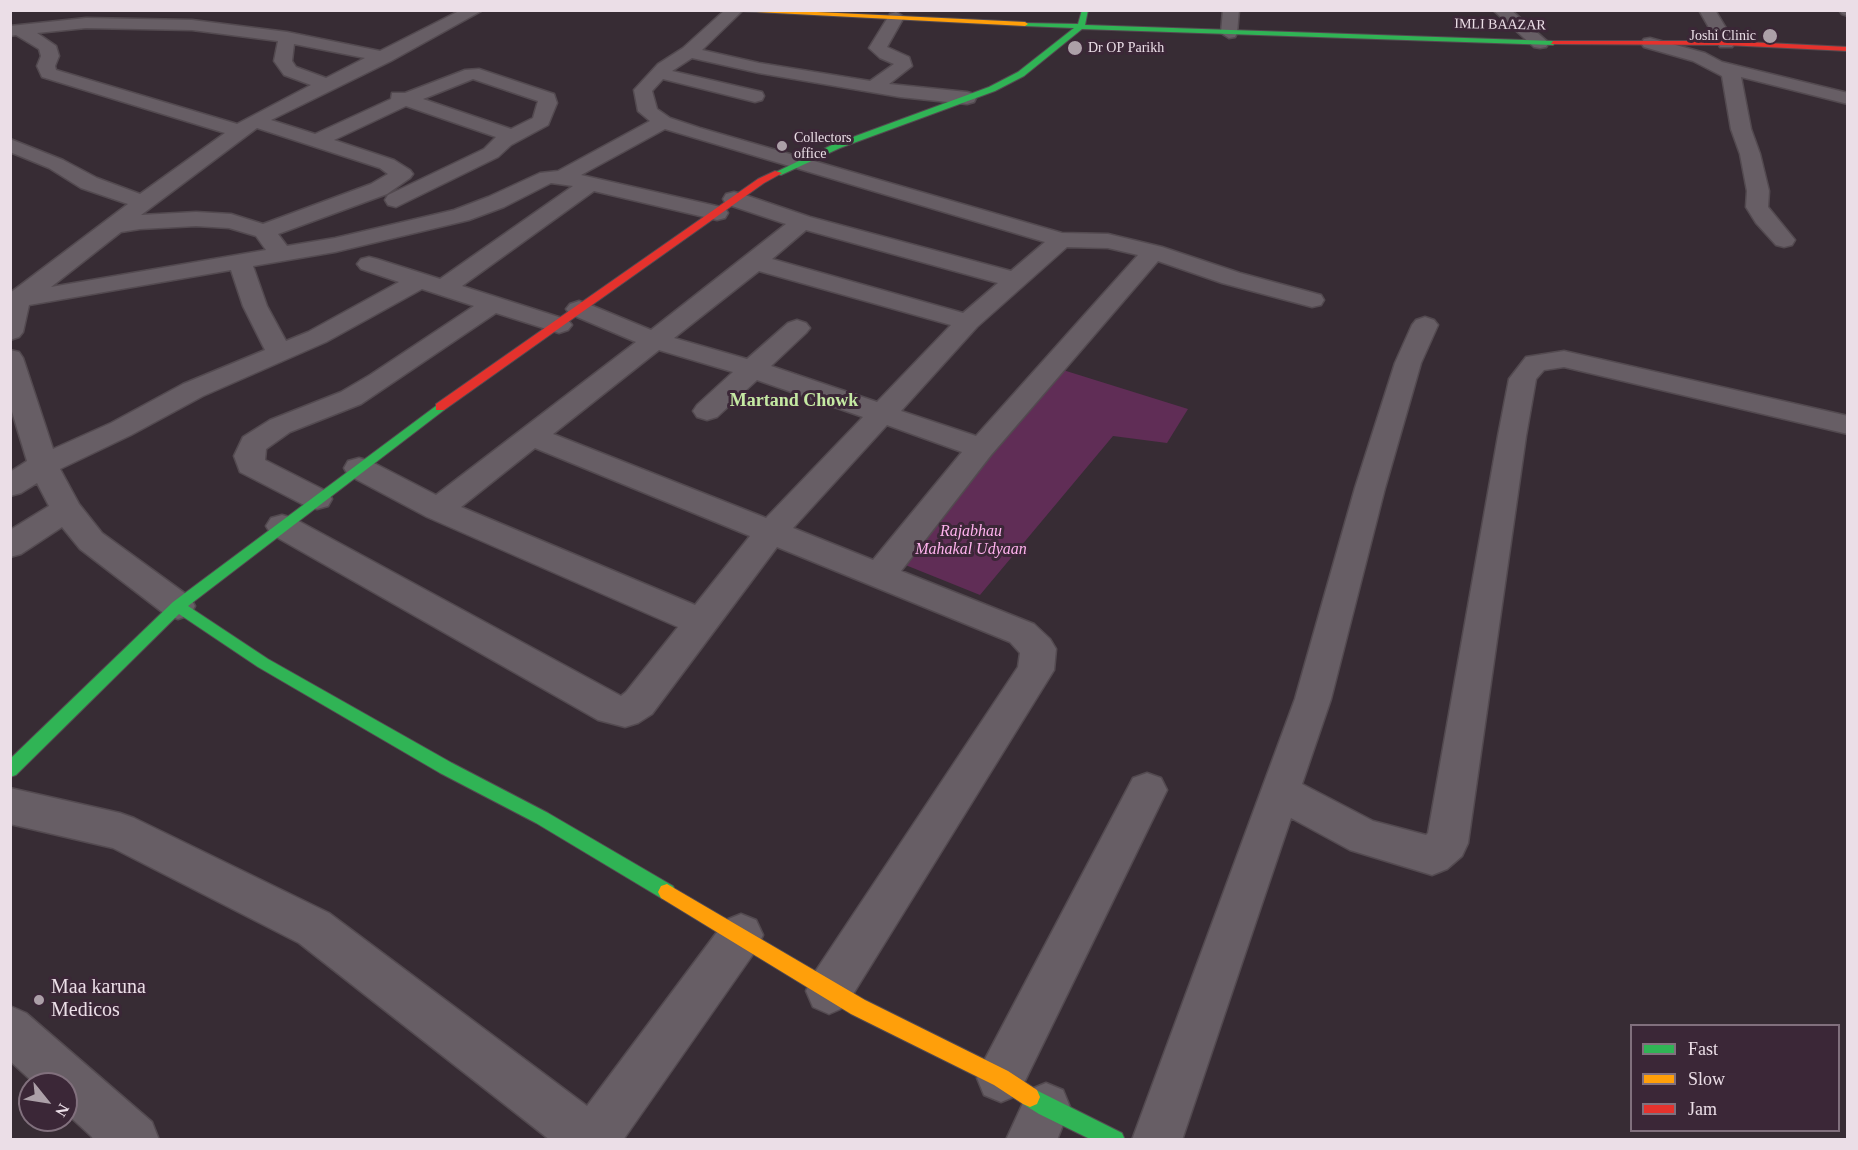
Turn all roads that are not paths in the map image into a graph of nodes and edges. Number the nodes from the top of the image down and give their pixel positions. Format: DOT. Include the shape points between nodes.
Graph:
graph roads {
  1 [pos="109,10"];
  2 [pos="475,10"];
  3 [pos="1085,10"];
  4 [pos="1231,10"];
  5 [pos="1501,10"];
  6 [pos="1707,10"];
  7 [pos="730,11"];
  8 [pos="896,17"];
  9 [pos="86,23"];
  10 [pos="1081,26"];
  11 [pos="15,31"];
  12 [pos="1229,33"];
  13 [pos="287,37"];
  14 [pos="1540,43"];
  15 [pos="1650,43"];
  16 [pos="1726,43"];
  17 [pos="1848,50"];
  18 [pos="689,51"];
  19 [pos="385,57"];
  20 [pos="1723,67"];
  21 [pos="660,73"];
  22 [pos="334,82"];
  23 [pos="362,86"];
  24 [pos="874,86"];
  25 [pos="384,93"];
  26 [pos="755,96"];
  27 [pos="967,98"];
  28 [pos="405,99"];
  29 [pos="1848,99"];
  30 [pos="663,122"];
  31 [pos="247,126"];
  32 [pos="513,136"];
  33 [pos="316,141"];
  34 [pos="10,145"];
  35 [pos="491,153"];
  36 [pos="799,162"];
  37 [pos="554,177"];
  38 [pos="443,178"];
  39 [pos="590,184"];
  40 [pos="387,195"];
  41 [pos="143,202"];
  42 [pos="496,202"];
  43 [pos="725,206"];
  44 [pos="802,222"];
  45 [pos="426,223"];
  46 [pos="114,227"];
  47 [pos="264,231"];
  48 [pos="1061,240"];
  49 [pos="1784,240"];
  50 [pos="1154,252"];
  51 [pos="282,254"];
  52 [pos="755,262"];
  53 [pos="240,263"];
  54 [pos="369,264"];
  55 [pos="1016,280"];
  56 [pos="432,284"];
  57 [pos="1312,300"];
  58 [pos="14,301"];
  59 [pos="493,304"];
  60 [pos="569,317"];
  61 [pos="968,322"];
  62 [pos="1425,325"];
  63 [pos="797,328"];
  64 [pos="10,332"];
  65 [pos="653,340"];
  66 [pos="279,352"];
  67 [pos="752,369"];
  68 [pos="13,374"];
  69 [pos="707,411"];
  70 [pos="883,413"];
  71 [pos="1848,425"];
  72 [pos="531,436"];
  73 [pos="981,447"];
  74 [pos="43,465"];
  75 [pos="359,468"];
  76 [pos="10,486"];
  77 [pos="317,499"];
  78 [pos="438,509"];
  79 [pos="66,510"];
  80 [pos="282,526"];
  81 [pos="770,533"];
  82 [pos="10,546"];
  83 [pos="879,576"];
  84 [pos="178,606"];
  85 [pos="701,622"];
  86 [pos="10,770"];
  87 [pos="1147,790"];
  88 [pos="1280,792"];
  89 [pos="10,806"];
  90 [pos="741,935"];
  91 [pos="829,991"];
  92 [pos="10,1029"];
  93 [pos="1001,1078"];
  94 [pos="1039,1123"];
  95 [pos="134,1140"];
  96 [pos="592,1140"];
  97 [pos="1115,1140"];
  98 [pos="1157,1140"];
  1 -- 9 [label="street"];
  2 -- 19 [label="street"];
  3 -- 10 [label="main road"];
  4 -- 12 [label="street"];
  5 -- 14 [label="street"];
  6 -- 16 [label="street"];
  7 -- 8 [label="main road, IMLI BAAZAR"];
  7 -- 18 [label="street"];
  8 -- 10 [label="main road, IMLI BAAZAR"];
  8 -- 24 [label="street" via="878,48 903,61 903,66"];
  9 -- 11 [label="street"];
  9 -- 13 [label="street" via="192,25"];
  10 -- 12 [label="main road, IMLI BAAZAR"];
  10 -- 27 [label="main road" via="1021,74"];
  11 -- 31 [label="street" via="47,46 48,73"];
  12 -- 14 [label="main road, IMLI BAAZAR"];
  13 -- 19 [label="street"];
  13 -- 22 [label="street" via="283,61 290,70"];
  14 -- 15 [label="main road, IMLI BAAZAR"];
  15 -- 16 [label="main road, IMLI BAAZAR"];
  15 -- 20 [label="street"];
  16 -- 17 [label="main road, IMLI BAAZAR"];
  18 -- 21 [label="street"];
  18 -- 24 [label="street" via="759,68"];
  19 -- 22 [label="street"];
  20 -- 29 [label="street"];
  20 -- 49 [label="street" via="1731,73 1758,191 1757,207"];
  21 -- 26 [label="street"];
  21 -- 30 [label="street" via="643,90 648,111"];
  22 -- 23 [label="street"];
  22 -- 31 [label="street"];
  24 -- 27 [label="street"];
  25 -- 28 [label="street"];
  27 -- 36 [label="main road"];
  28 -- 32 [label="street"];
  28 -- 32 [label="street" via="471,74 547,98 542,121"];
  28 -- 33 [label="street"];
  30 -- 36 [label="street"];
  30 -- 37 [label="street"];
  31 -- 33 [label="street"];
  31 -- 41 [label="street"];
  32 -- 35 [label="street"];
  33 -- 40 [label="street" via="387,164 404,174"];
  34 -- 41 [label="street" via="89,183"];
  35 -- 37 [label="street"];
  35 -- 38 [label="street"];
  36 -- 43 [label="main road" via="761,181"];
  36 -- 48 [label="street"];
  37 -- 39 [label="street"];
  37 -- 42 [label="street"];
  38 -- 40 [label="street"];
  38 -- 42 [label="street"];
  39 -- 43 [label="street"];
  39 -- 56 [label="street"];
  40 -- 45 [label="street"];
  40 -- 47 [label="street"];
  41 -- 46 [label="street"];
  42 -- 45 [label="street"];
  43 -- 44 [label="street"];
  43 -- 60 [label="main road"];
  44 -- 52 [label="street"];
  44 -- 55 [label="street"];
  45 -- 51 [label="street"];
  46 -- 47 [label="street" via="196,219 231,222"];
  46 -- 58 [label="street"];
  47 -- 51 [label="street"];
  48 -- 50 [label="street" via="1108,241"];
  48 -- 55 [label="street"];
  50 -- 57 [label="street"];
  50 -- 73 [label="street"];
  51 -- 53 [label="street"];
  52 -- 61 [label="street"];
  52 -- 65 [label="street"];
  53 -- 58 [label="street"];
  53 -- 66 [label="street" via="255,306"];
  54 -- 56 [label="street"];
  55 -- 61 [label="street"];
  56 -- 59 [label="street"];
  56 -- 66 [label="street"];
  58 -- 64 [label="street"];
  59 -- 60 [label="street"];
  59 -- 77 [label="street" via="351,398 280,426 253,444 251,465"];
  60 -- 65 [label="street"];
  60 -- 75 [label="main road"];
  61 -- 70 [label="street"];
  62 -- 88 [label="street" via="1408,363 1313,699"];
  63 -- 67 [label="street"];
  65 -- 67 [label="street"];
  65 -- 72 [label="street"];
  66 -- 74 [label="street"];
  67 -- 69 [label="street"];
  67 -- 70 [label="street"];
  68 -- 74 [label="street"];
  70 -- 73 [label="street"];
  70 -- 81 [label="street"];
  71 -- 88 [label="street" via="1564,358 1535,363 1523,379 1512,436 1447,843 1432,856 1364,837"];
  72 -- 78 [label="street"];
  72 -- 81 [label="street"];
  73 -- 83 [label="street"];
  74 -- 76 [label="street"];
  74 -- 79 [label="street"];
  75 -- 77 [label="main road"];
  75 -- 78 [label="street"];
  77 -- 80 [label="main road"];
  78 -- 85 [label="street"];
  79 -- 82 [label="street"];
  79 -- 84 [label="street" via="91,541"];
  80 -- 84 [label="main road"];
  80 -- 85 [label="street" via="611,709 625,712 639,704"];
  81 -- 83 [label="street"];
  81 -- 85 [label="street"];
  83 -- 91 [label="street" via="1022,633 1038,649 1036,670"];
  84 -- 86 [label="main road"];
  84 -- 90 [label="main road" via="263,663 542,818"];
  87 -- 93 [label="street"];
  88 -- 98 [label="street"];
  89 -- 96 [label="street" via="120,831 314,928"];
  90 -- 91 [label="main road"];
  90 -- 96 [label="street"];
  91 -- 93 [label="main road"];
  92 -- 95 [label="street"];
  93 -- 94 [label="main road"];
  94 -- 97 [label="main road"];
}
